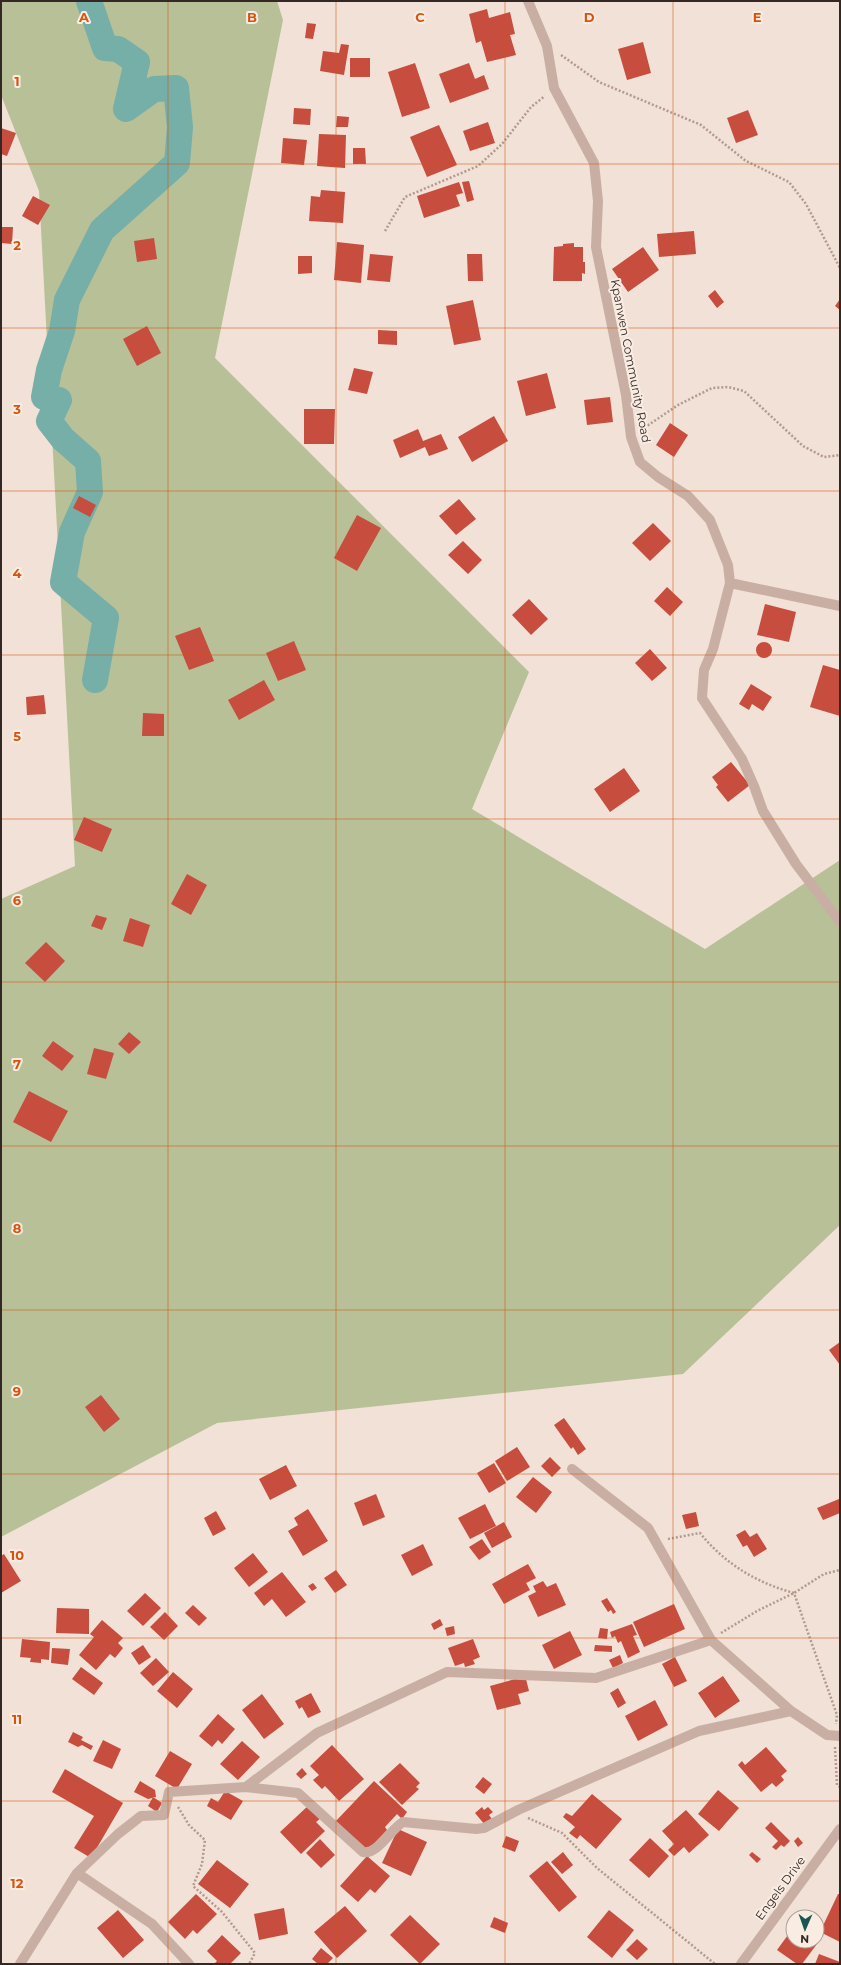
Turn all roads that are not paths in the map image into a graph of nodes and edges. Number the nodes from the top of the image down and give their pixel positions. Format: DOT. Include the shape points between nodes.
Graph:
graph roads {
  1 [pos="528,1"];
  2 [pos="730,583"];
  3 [pos="840,606"];
  4 [pos="840,922"];
  5 [pos="572,1469"];
  6 [pos="711,1640"];
  7 [pos="791,1711"];
  8 [pos="838,1736"];
  9 [pos="246,1787"];
  10 [pos="840,1829"];
  11 [pos="77,1873"];
  12 [pos="20,1964"];
  13 [pos="189,1964"];
  14 [pos="741,1964"];
  1 -- 2 [label="street, Kpanwen Community Road" via="547,46 554,88 594,163 598,201 596,247 626,395 631,437 640,462 688,496 710,520 728,565"];
  2 -- 3 [label="street"];
  2 -- 4 [label="street, Kpanwen Community Road" via="713,649 704,670 702,698 742,759 763,811 796,864"];
  5 -- 6 [label="street" via="648,1528"];
  6 -- 7 [label="street"];
  6 -- 9 [label="street" via="596,1678 447,1672 317,1733"];
  7 -- 8 [label="street" via="827,1735"];
  7 -- 9 [label="street" via="699,1731 518,1810 484,1828 403,1822 374,1850 367,1853 298,1793"];
  9 -- 11 [label="street" via="169,1792 164,1815 141,1816"];
  10 -- 14 [label="street, Engels Drive"];
  11 -- 12 [label="street"];
  11 -- 13 [label="street" via="152,1924"];
}
